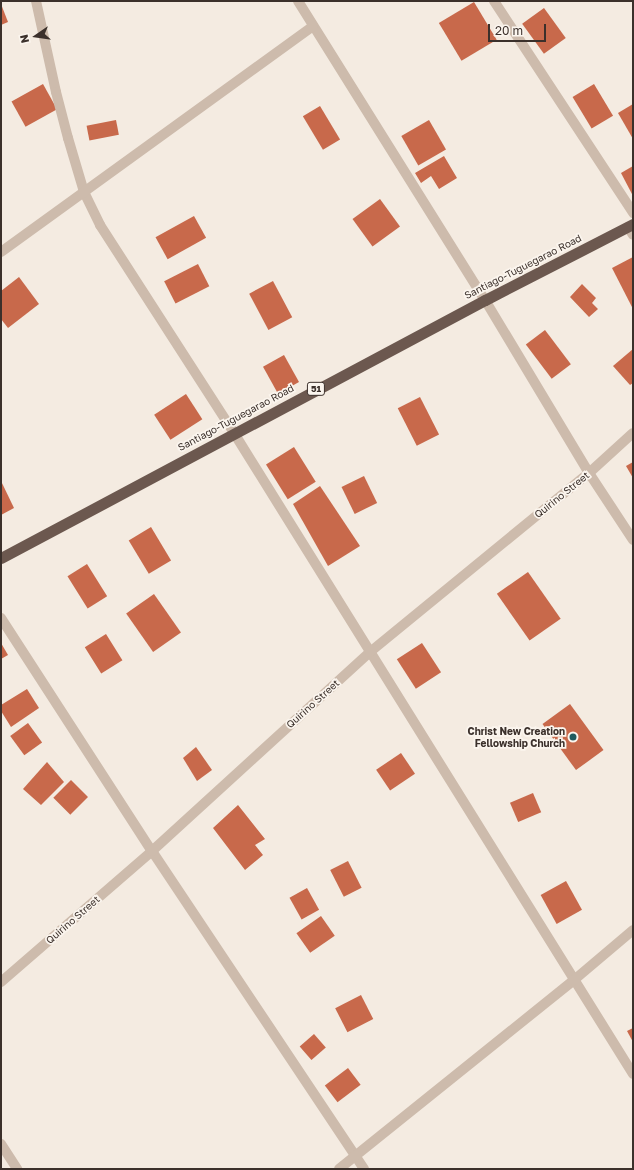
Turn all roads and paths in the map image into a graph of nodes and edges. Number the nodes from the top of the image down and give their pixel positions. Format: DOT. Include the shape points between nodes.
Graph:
graph roads {
  1 [pos="36,1"];
  2 [pos="298,1"];
  3 [pos="494,1"];
  4 [pos="314,26"];
  5 [pos="84,192"];
  6 [pos="633,213"];
  7 [pos="631,229"];
  8 [pos="1,252"];
  9 [pos="485,300"];
  10 [pos="234,433"];
  11 [pos="633,433"];
  12 [pos="589,473"];
  13 [pos="633,540"];
  14 [pos="1,558"];
  15 [pos="1,618"];
  16 [pos="370,652"];
  17 [pos="152,851"];
  18 [pos="633,930"];
  19 [pos="574,980"];
  20 [pos="1,982"];
  21 [pos="633,1074"];
  22 [pos="1,1144"];
  23 [pos="355,1156"];
  24 [pos="17,1169"];
  25 [pos="339,1169"];
  26 [pos="364,1169"];
  1 -- 5 [label="street" via="56,92"];
  2 -- 4 [label="street"];
  3 -- 6 [label="street"];
  4 -- 5 [label="street"];
  4 -- 9 [label="street"];
  5 -- 8 [label="street"];
  5 -- 10 [label="street" via="100,225"];
  7 -- 9 [label="highway, Santiago-Tuguegarao Road / 51"];
  9 -- 10 [label="highway, Santiago-Tuguegarao Road / 51"];
  9 -- 12 [label="street"];
  10 -- 14 [label="highway, Santiago-Tuguegarao Road / 51"];
  10 -- 16 [label="street"];
  11 -- 12 [label="street, Quirino Street"];
  12 -- 13 [label="street"];
  12 -- 16 [label="street, Quirino Street"];
  15 -- 17 [label="street"];
  16 -- 17 [label="street, Quirino Street"];
  16 -- 19 [label="street"];
  17 -- 20 [label="street, Quirino Street"];
  17 -- 23 [label="street"];
  18 -- 19 [label="street"];
  19 -- 21 [label="street"];
  19 -- 23 [label="street"];
  22 -- 24 [label="street"];
  23 -- 25 [label="street"];
  23 -- 26 [label="street"];
}
